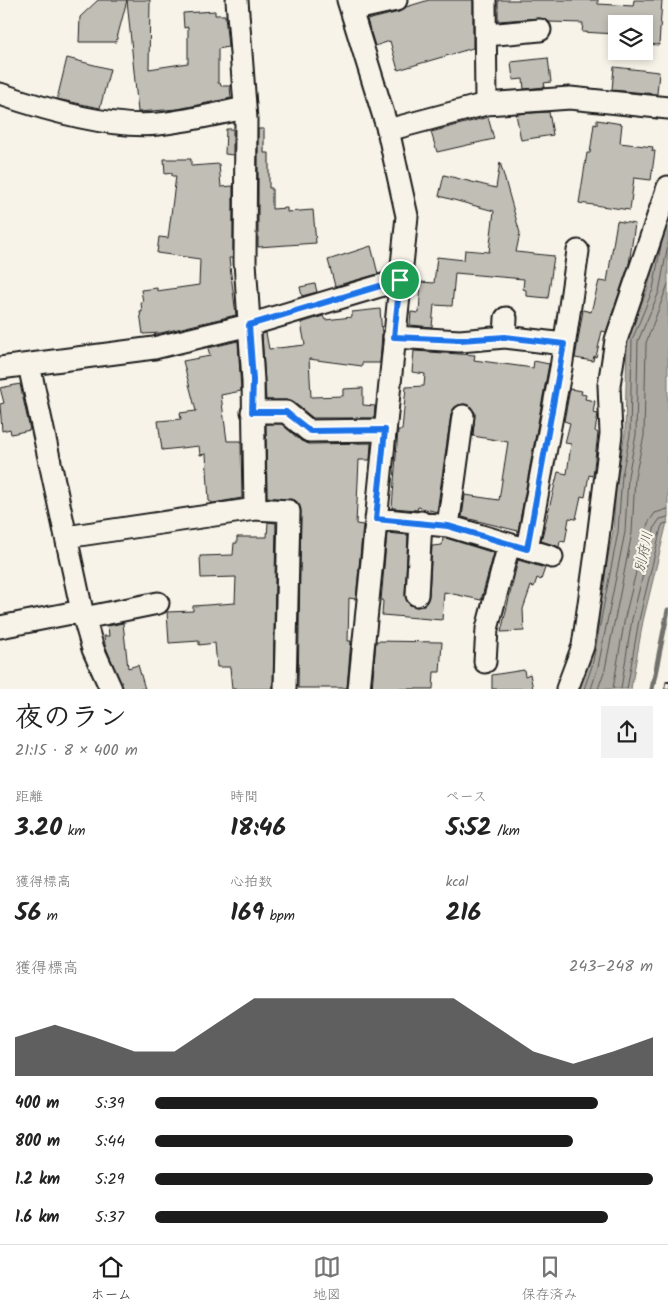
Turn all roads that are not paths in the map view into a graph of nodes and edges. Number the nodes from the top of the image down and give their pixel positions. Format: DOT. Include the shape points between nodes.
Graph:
graph roads {
  1 [pos="237,0"];
  2 [pos="396,0"];
  3 [pos="486,0"];
  4 [pos="350,5"];
  5 [pos="540,30"];
  6 [pos="487,35"];
  7 [pos="0,94"];
  8 [pos="486,104"];
  9 [pos="245,108"];
  10 [pos="668,108"];
  11 [pos="388,130"];
  12 [pos="668,187"];
  13 [pos="578,251"];
  14 [pos="400,280"];
  15 [pos="249,325"];
  16 [pos="394,337"];
  17 [pos="564,344"];
  18 [pos="29,364"];
  19 [pos="0,368"];
  20 [pos="252,412"];
  21 [pos="462,416"];
  22 [pos="385,430"];
  23 [pos="255,509"];
  24 [pos="376,519"];
  25 [pos="421,522"];
  26 [pos="448,526"];
  27 [pos="66,537"];
  28 [pos="518,546"];
  29 [pos="552,557"];
  30 [pos="418,595"];
  31 [pos="158,603"];
  32 [pos="83,615"];
  33 [pos="0,627"];
  34 [pos="485,662"];
  35 [pos="111,689"];
  36 [pos="285,689"];
  37 [pos="359,689"];
  38 [pos="566,689"];
  1 -- 9 [label="street"];
  2 -- 4 [label="street"];
  3 -- 6 [label="street"];
  4 -- 11 [label="street"];
  5 -- 6 [label="street"];
  6 -- 8 [label="street"];
  7 -- 9 [label="street" via="100,121 156,124"];
  8 -- 10 [label="street" via="570,98"];
  8 -- 11 [label="street"];
  9 -- 15 [label="street" via="245,262"];
  11 -- 14 [label="street" via="407,216"];
  12 -- 38 [label="street" via="616,340 609,384 611,434 583,646"];
  13 -- 17 [label="street" via="582,278"];
  14 -- 15 [label="street"];
  14 -- 16 [label="street"];
  15 -- 18 [label="street" via="154,348"];
  15 -- 20 [label="street"];
  16 -- 17 [label="street" via="460,340 505,328"];
  16 -- 22 [label="street"];
  17 -- 28 [label="street" via="552,462"];
  18 -- 19 [label="street"];
  18 -- 27 [label="street"];
  20 -- 22 [label="street" via="286,412 310,431"];
  20 -- 23 [label="street"];
  21 -- 26 [label="street" via="468,445"];
  22 -- 24 [label="street"];
  23 -- 27 [label="street"];
  23 -- 36 [label="street" via="289,511"];
  24 -- 25 [label="street"];
  24 -- 37 [label="street"];
  25 -- 26 [label="street"];
  25 -- 30 [label="street"];
  26 -- 28 [label="street"];
  27 -- 32 [label="street"];
  28 -- 29 [label="street"];
  28 -- 34 [label="street" via="487,629"];
  31 -- 32 [label="street"];
  32 -- 33 [label="street"];
  32 -- 35 [label="street" via="93,649"];
}
